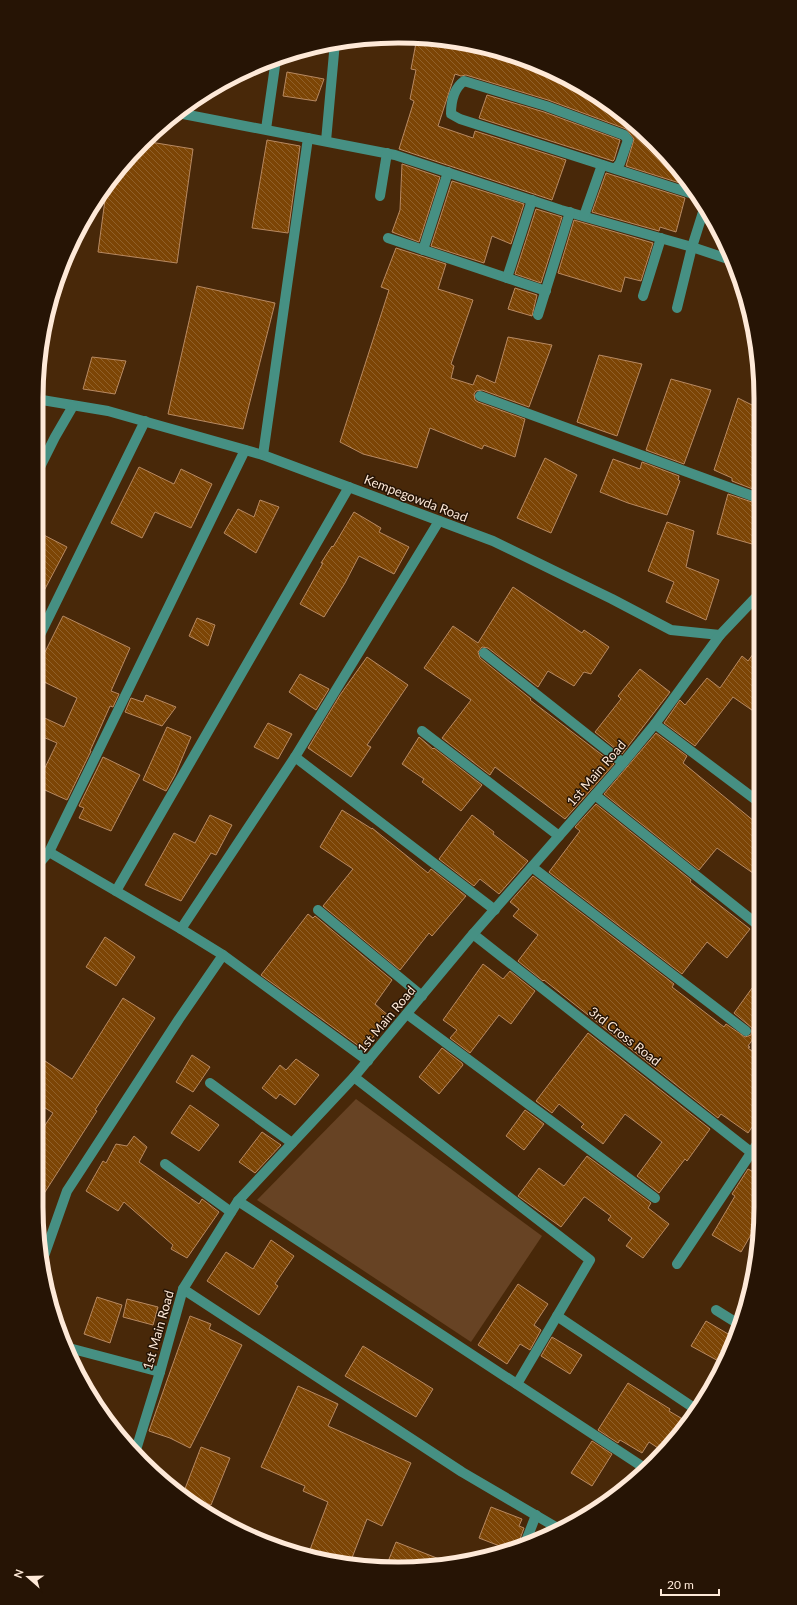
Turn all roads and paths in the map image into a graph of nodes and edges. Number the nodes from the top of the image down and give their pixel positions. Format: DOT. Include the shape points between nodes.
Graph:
graph roads {
  1 [pos="334,49"];
  2 [pos="275,65"];
  3 [pos="185,114"];
  4 [pos="266,129"];
  5 [pos="308,138"];
  6 [pos="326,141"];
  7 [pos="387,153"];
  8 [pos="602,165"];
  9 [pos="615,169"];
  10 [pos="448,172"];
  11 [pos="688,192"];
  12 [pos="380,196"];
  13 [pos="532,200"];
  14 [pos="570,212"];
  15 [pos="702,215"];
  16 [pos="584,216"];
  17 [pos="388,238"];
  18 [pos="661,238"];
  19 [pos="692,247"];
  20 [pos="423,250"];
  21 [pos="725,258"];
  22 [pos="507,278"];
  23 [pos="546,291"];
  24 [pos="643,296"];
  25 [pos="677,308"];
  26 [pos="538,315"];
  27 [pos="480,396"];
  28 [pos="43,400"];
  29 [pos="73,406"];
  30 [pos="145,421"];
  31 [pos="245,450"];
  32 [pos="263,456"];
  33 [pos="43,462"];
  34 [pos="349,487"];
  35 [pos="754,497"];
  36 [pos="439,521"];
  37 [pos="754,599"];
  38 [pos="43,629"];
  39 [pos="720,636"];
  40 [pos="484,654"];
  41 [pos="655,724"];
  42 [pos="422,731"];
  43 [pos="295,757"];
  44 [pos="623,762"];
  45 [pos="595,795"];
  46 [pos="754,799"];
  47 [pos="559,836"];
  48 [pos="49,852"];
  49 [pos="43,859"];
  50 [pos="532,867"];
  51 [pos="116,891"];
  52 [pos="318,910"];
  53 [pos="495,910"];
  54 [pos="754,922"];
  55 [pos="181,929"];
  56 [pos="473,934"];
  57 [pos="223,955"];
  58 [pos="422,996"];
  59 [pos="406,1014"];
  60 [pos="746,1031"];
  61 [pos="368,1061"];
  62 [pos="354,1077"];
  63 [pos="210,1084"];
  64 [pos="292,1143"];
  65 [pos="754,1154"];
  66 [pos="754,1159"];
  67 [pos="165,1164"];
  68 [pos="655,1198"];
  69 [pos="238,1201"];
  70 [pos="231,1212"];
  71 [pos="46,1251"];
  72 [pos="677,1264"];
  73 [pos="183,1289"];
  74 [pos="716,1310"];
  75 [pos="557,1316"];
  76 [pos="735,1322"];
  77 [pos="73,1349"];
  78 [pos="160,1372"];
  79 [pos="517,1384"];
  80 [pos="692,1407"];
  81 [pos="137,1447"];
  82 [pos="641,1466"];
  83 [pos="536,1515"];
  84 [pos="554,1526"];
  85 [pos="527,1538"];
  1 -- 6 [label="street"];
  2 -- 4 [label="street"];
  3 -- 4 [label="street"];
  4 -- 5 [label="street"];
  5 -- 6 [label="street"];
  5 -- 32 [label="street"];
  6 -- 7 [label="street"];
  7 -- 10 [label="street"];
  7 -- 12 [label="street"];
  8 -- 9 [label="street"];
  8 -- 9 [label="street" via="460,120 451,114 453,96 458,86 464,81 546,106 624,135 628,140 620,163"];
  8 -- 16 [label="street"];
  9 -- 11 [label="street"];
  10 -- 13 [label="street"];
  10 -- 20 [label="street"];
  13 -- 14 [label="street"];
  13 -- 22 [label="street"];
  14 -- 16 [label="street"];
  14 -- 23 [label="street"];
  15 -- 19 [label="street"];
  16 -- 18 [label="street"];
  17 -- 20 [label="street"];
  18 -- 19 [label="street"];
  18 -- 24 [label="street"];
  19 -- 21 [label="street"];
  19 -- 25 [label="street"];
  20 -- 22 [label="street"];
  22 -- 23 [label="street"];
  23 -- 26 [label="street"];
  27 -- 35 [label="street"];
  28 -- 29 [label="street, Kempegowda Road"];
  29 -- 30 [label="street, Kempegowda Road" via="108,411"];
  29 -- 33 [label="street"];
  30 -- 31 [label="street, Kempegowda Road"];
  30 -- 38 [label="street"];
  31 -- 32 [label="street, Kempegowda Road"];
  31 -- 48 [label="street"];
  32 -- 34 [label="street, Kempegowda Road"];
  34 -- 36 [label="street, Kempegowda Road"];
  34 -- 51 [label="street"];
  36 -- 39 [label="street, Kempegowda Road" via="493,541 671,630"];
  36 -- 43 [label="street"];
  37 -- 39 [label="street"];
  39 -- 41 [label="street, 1st Main Road"];
  40 -- 44 [label="street"];
  41 -- 44 [label="street, 1st Main Road"];
  41 -- 46 [label="street"];
  42 -- 47 [label="street"];
  43 -- 53 [label="street"];
  43 -- 55 [label="street"];
  44 -- 45 [label="street, 1st Main Road"];
  45 -- 47 [label="street, 1st Main Road"];
  45 -- 54 [label="street"];
  47 -- 50 [label="street, 1st Main Road"];
  48 -- 49 [label="street"];
  48 -- 51 [label="street"];
  50 -- 53 [label="street, 1st Main Road"];
  50 -- 60 [label="street"];
  51 -- 55 [label="street"];
  52 -- 58 [label="street"];
  53 -- 56 [label="street, 1st Main Road"];
  55 -- 57 [label="street"];
  56 -- 58 [label="street, 1st Main Road"];
  56 -- 65 [label="street, 3rd Cross Road"];
  57 -- 61 [label="street"];
  57 -- 71 [label="street" via="67,1191"];
  58 -- 59 [label="street, 1st Main Road"];
  59 -- 61 [label="street, 1st Main Road"];
  59 -- 68 [label="street"];
  61 -- 62 [label="street, 1st Main Road"];
  62 -- 64 [label="street, 1st Main Road"];
  62 -- 75 [label="street" via="590,1260"];
  63 -- 64 [label="street"];
  64 -- 69 [label="street, 1st Main Road"];
  66 -- 72 [label="street"];
  67 -- 70 [label="street"];
  69 -- 70 [label="street, 1st Main Road"];
  69 -- 79 [label="street"];
  70 -- 73 [label="street, 1st Main Road"];
  73 -- 78 [label="street, 1st Main Road"];
  73 -- 83 [label="street" via="462,1472"];
  74 -- 76 [label="street"];
  75 -- 79 [label="street"];
  75 -- 80 [label="street"];
  77 -- 78 [label="street"];
  78 -- 81 [label="street, 1st Main Road"];
  79 -- 82 [label="street"];
  83 -- 84 [label="street"];
  83 -- 85 [label="street"];
}
